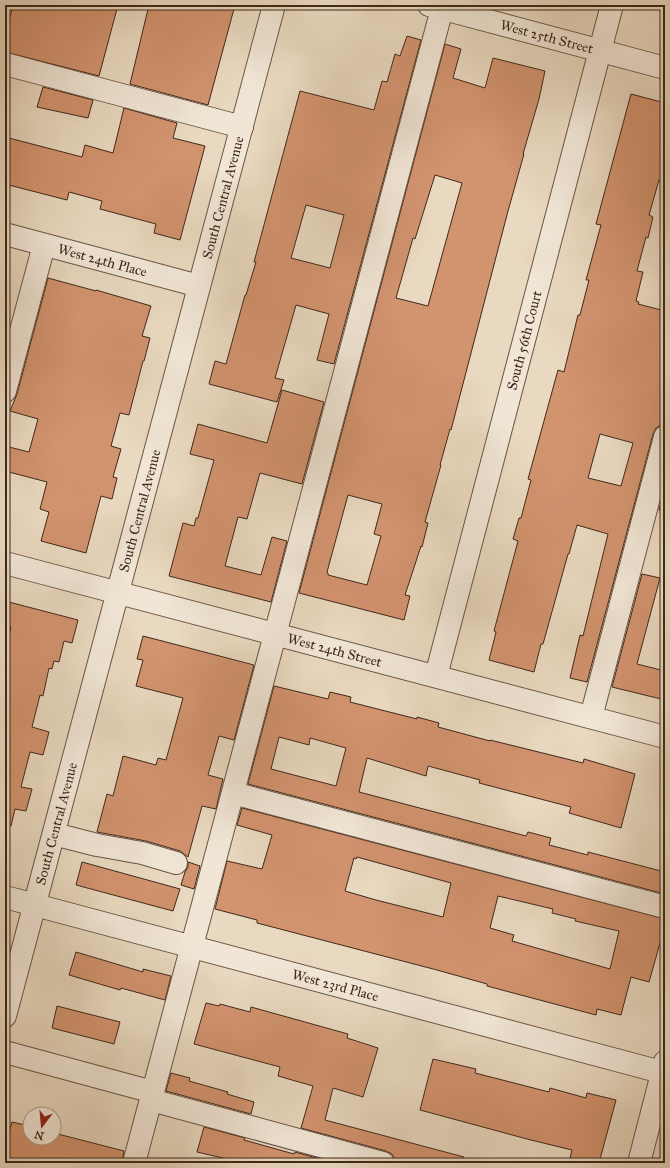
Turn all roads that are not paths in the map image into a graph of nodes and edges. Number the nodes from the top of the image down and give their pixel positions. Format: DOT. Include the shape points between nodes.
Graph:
graph roads {
  1 [pos="274,5"];
  2 [pos="612,5"];
  3 [pos="438,6"];
  4 [pos="600,50"];
  5 [pos="5,64"];
  6 [pos="665,68"];
  7 [pos="242,127"];
  8 [pos="5,234"];
  9 [pos="44,245"];
  10 [pos="199,286"];
  11 [pos="5,391"];
  12 [pos="665,436"];
  13 [pos="5,563"];
  14 [pos="118,593"];
  15 [pos="275,634"];
  16 [pos="436,676"];
  17 [pos="591,717"];
  18 [pos="665,737"];
  19 [pos="233,793"];
  20 [pos="54,834"];
  21 [pos="176,863"];
  22 [pos="5,897"];
  23 [pos="34,905"];
  24 [pos="665,907"];
  25 [pos="192,947"];
  26 [pos="5,1016"];
  27 [pos="5,1052"];
  28 [pos="664,1069"];
  29 [pos="152,1096"];
  30 [pos="134,1163"];
  31 [pos="383,1163"];
  32 [pos="639,1163"];
  1 -- 7 [label="street, South Central Avenue"];
  2 -- 4 [label="street, South 56th Court"];
  3 -- 4 [label="street, West 25th Street"];
  3 -- 15 [label="street"];
  4 -- 6 [label="street, West 25th Street"];
  4 -- 16 [label="street, South 56th Court"];
  5 -- 7 [label="street"];
  7 -- 10 [label="street, South Central Avenue"];
  8 -- 9 [label="street, West 24th Place"];
  9 -- 10 [label="street, West 24th Place"];
  9 -- 11 [label="street"];
  10 -- 14 [label="street, South Central Avenue"];
  12 -- 17 [label="street"];
  13 -- 14 [label="street, West 24th Street"];
  14 -- 15 [label="street, West 24th Street"];
  14 -- 20 [label="street, South Central Avenue"];
  15 -- 16 [label="street, West 24th Street"];
  15 -- 19 [label="street"];
  16 -- 17 [label="street, West 24th Street"];
  17 -- 18 [label="street, West 24th Street"];
  19 -- 24 [label="street"];
  19 -- 25 [label="street"];
  20 -- 21 [label="street"];
  20 -- 23 [label="street, South Central Avenue"];
  22 -- 23 [label="street, West 23rd Place"];
  23 -- 25 [label="street, West 23rd Place"];
  23 -- 26 [label="street, South Central Avenue"];
  25 -- 28 [label="street, West 23rd Place"];
  25 -- 29 [label="street"];
  27 -- 29 [label="street"];
  28 -- 32 [label="street"];
  29 -- 30 [label="street"];
  29 -- 31 [label="street"];
}
